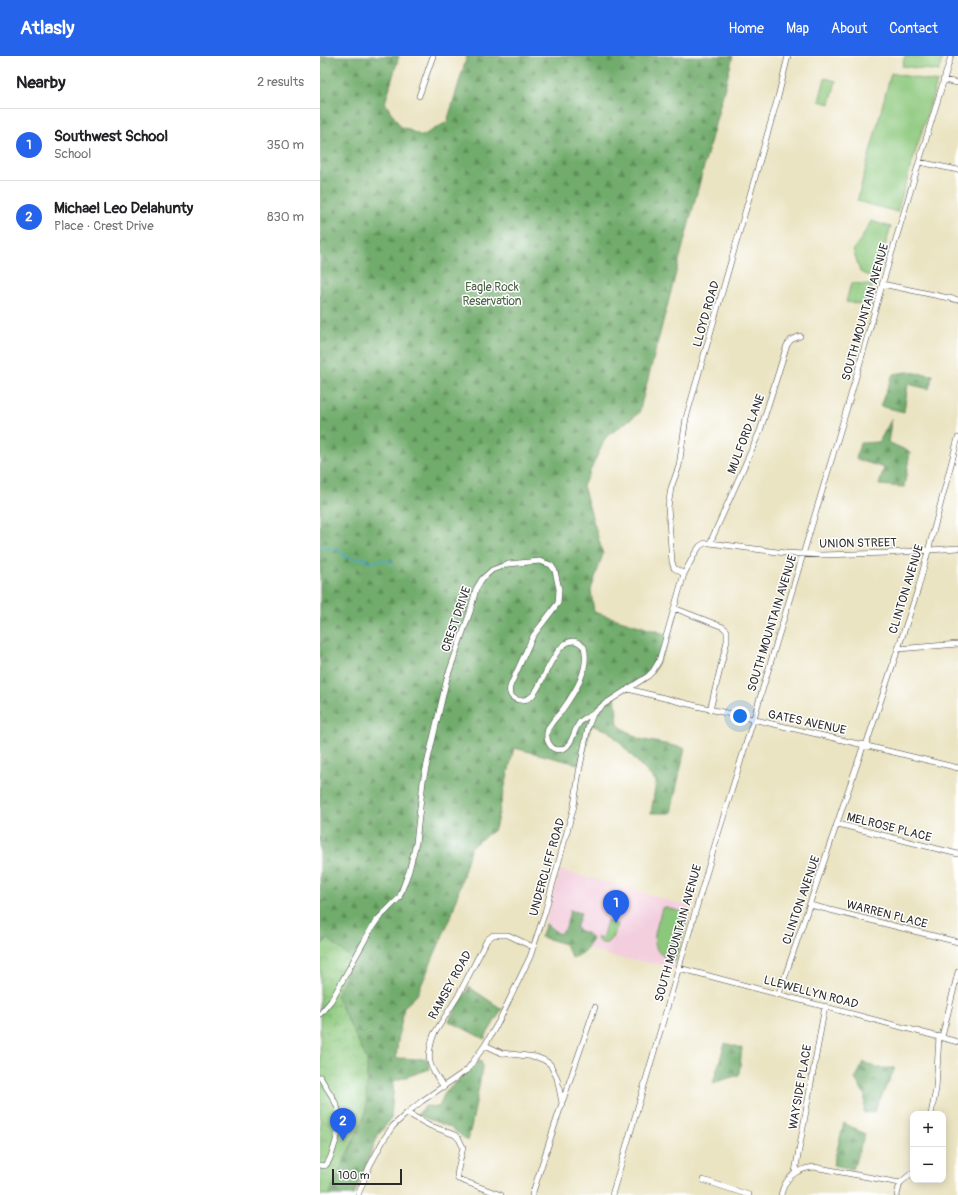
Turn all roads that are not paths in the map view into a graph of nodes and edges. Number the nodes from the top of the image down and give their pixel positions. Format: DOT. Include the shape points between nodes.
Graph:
graph roads {
  1 [pos="433,56"];
  2 [pos="788,56"];
  3 [pos="950,56"];
  4 [pos="943,80"];
  5 [pos="958,83"];
  6 [pos="419,96"];
  7 [pos="919,162"];
  8 [pos="958,170"];
  9 [pos="882,284"];
  10 [pos="958,300"];
  11 [pos="800,336"];
  12 [pos="958,438"];
  13 [pos="710,543"];
  14 [pos="958,548"];
  15 [pos="928,551"];
  16 [pos="803,554"];
  17 [pos="684,574"];
  18 [pos="674,608"];
  19 [pos="958,644"];
  20 [pos="898,649"];
  21 [pos="628,689"];
  22 [pos="710,710"];
  23 [pos="593,714"];
  24 [pos="754,721"];
  25 [pos="865,745"];
  26 [pos="958,768"];
  27 [pos="838,824"];
  28 [pos="958,854"];
  29 [pos="810,905"];
  30 [pos="958,942"];
  31 [pos="534,947"];
  32 [pos="679,968"];
  33 [pos="958,972"];
  34 [pos="779,994"];
  35 [pos="825,1006"];
  36 [pos="595,1007"];
  37 [pos="320,1014"];
  38 [pos="940,1036"];
  39 [pos="958,1042"];
  40 [pos="485,1045"];
  41 [pos="320,1077"];
  42 [pos="444,1087"];
  43 [pos="562,1103"];
  44 [pos="932,1111"];
  45 [pos="407,1113"];
  46 [pos="320,1165"];
  47 [pos="795,1172"];
  48 [pos="910,1175"];
  49 [pos="703,1180"];
  50 [pos="900,1183"];
  51 [pos="358,1195"];
  52 [pos="501,1195"];
  53 [pos="532,1195"];
  54 [pos="612,1195"];
  55 [pos="749,1195"];
  56 [pos="781,1195"];
  57 [pos="897,1195"];
  1 -- 6 [label="street"];
  2 -- 17 [label="street, LLOYD ROAD" via="686,418 679,466 669,498 672,562 674,568"];
  3 -- 4 [label="street, SOUTH MOUNTAIN AVENUE"];
  4 -- 5 [label="street"];
  4 -- 7 [label="street, SOUTH MOUNTAIN AVENUE"];
  7 -- 8 [label="street"];
  7 -- 9 [label="street, SOUTH MOUNTAIN AVENUE"];
  9 -- 10 [label="street"];
  9 -- 16 [label="street, SOUTH MOUNTAIN AVENUE"];
  11 -- 13 [label="street, MULFORD LANE" via="787,345 760,431"];
  12 -- 15 [label="street, CLINTON AVENUE"];
  13 -- 16 [label="street, UNION STREET"];
  13 -- 17 [label="street" via="705,543 697,549"];
  14 -- 15 [label="street, UNION STREET"];
  15 -- 16 [label="street, UNION STREET"];
  15 -- 20 [label="street, CLINTON AVENUE"];
  16 -- 24 [label="street, SOUTH MOUNTAIN AVENUE"];
  17 -- 18 [label="street"];
  18 -- 21 [label="street" via="659,661 648,676"];
  18 -- 22 [label="street" via="723,627 727,631 727,641"];
  19 -- 20 [label="street"];
  20 -- 25 [label="street, CLINTON AVENUE"];
  21 -- 22 [label="street, GATES AVENUE"];
  21 -- 23 [label="street"];
  22 -- 24 [label="street, GATES AVENUE"];
  23 -- 31 [label="street, UNDERCLIFF ROAD" via="588,727 574,806"];
  23 -- 37 [label="street, CREST DRIVE" via="581,721 566,747 555,750 550,746 548,730 572,695 584,668 584,647 579,643 568,642 559,648 531,697 518,700 509,692 533,636 558,603 559,589 551,565 540,561 517,563 486,574 476,590 446,678 423,781 416,843 406,878 398,898 371,929 330,1004"];
  24 -- 25 [label="street, GATES AVENUE"];
  24 -- 32 [label="street, SOUTH MOUNTAIN AVENUE"];
  25 -- 26 [label="street, GATES AVENUE"];
  25 -- 27 [label="street, CLINTON AVENUE"];
  27 -- 28 [label="street, MELROSE PLACE"];
  27 -- 29 [label="street, CLINTON AVENUE"];
  29 -- 30 [label="street, WARREN PLACE"];
  29 -- 34 [label="street, CLINTON AVENUE"];
  31 -- 40 [label="street, UNDERCLIFF ROAD" via="511,998"];
  31 -- 42 [label="street, RAMSEY ROAD" via="500,934 493,935 487,940 431,1042 429,1061 432,1071"];
  32 -- 34 [label="street, LLEWELLYN ROAD"];
  32 -- 54 [label="street, SOUTH MOUNTAIN AVENUE"];
  33 -- 38 [label="street"];
  34 -- 35 [label="street, LLEWELLYN ROAD"];
  35 -- 38 [label="street, LLEWELLYN ROAD"];
  35 -- 47 [label="street, WAYSIDE PLACE"];
  36 -- 43 [label="street"];
  38 -- 39 [label="street, LLEWELLYN ROAD"];
  38 -- 44 [label="street"];
  40 -- 42 [label="street, UNDERCLIFF ROAD" via="467,1070"];
  40 -- 43 [label="street" via="502,1053 536,1057 550,1064 558,1078"];
  41 -- 46 [label="street" via="339,1109 340,1120 328,1162 325,1166"];
  42 -- 45 [label="street, UNDERCLIFF ROAD"];
  43 -- 53 [label="street"];
  45 -- 51 [label="street, UNDERCLIFF ROAD" via="384,1139"];
  45 -- 52 [label="street" via="459,1139 463,1147 458,1179"];
  47 -- 50 [label="street" via="814,1167"];
  47 -- 56 [label="street" via="788,1178"];
  48 -- 50 [label="street"];
  49 -- 55 [label="street"];
  50 -- 57 [label="street"];
}
